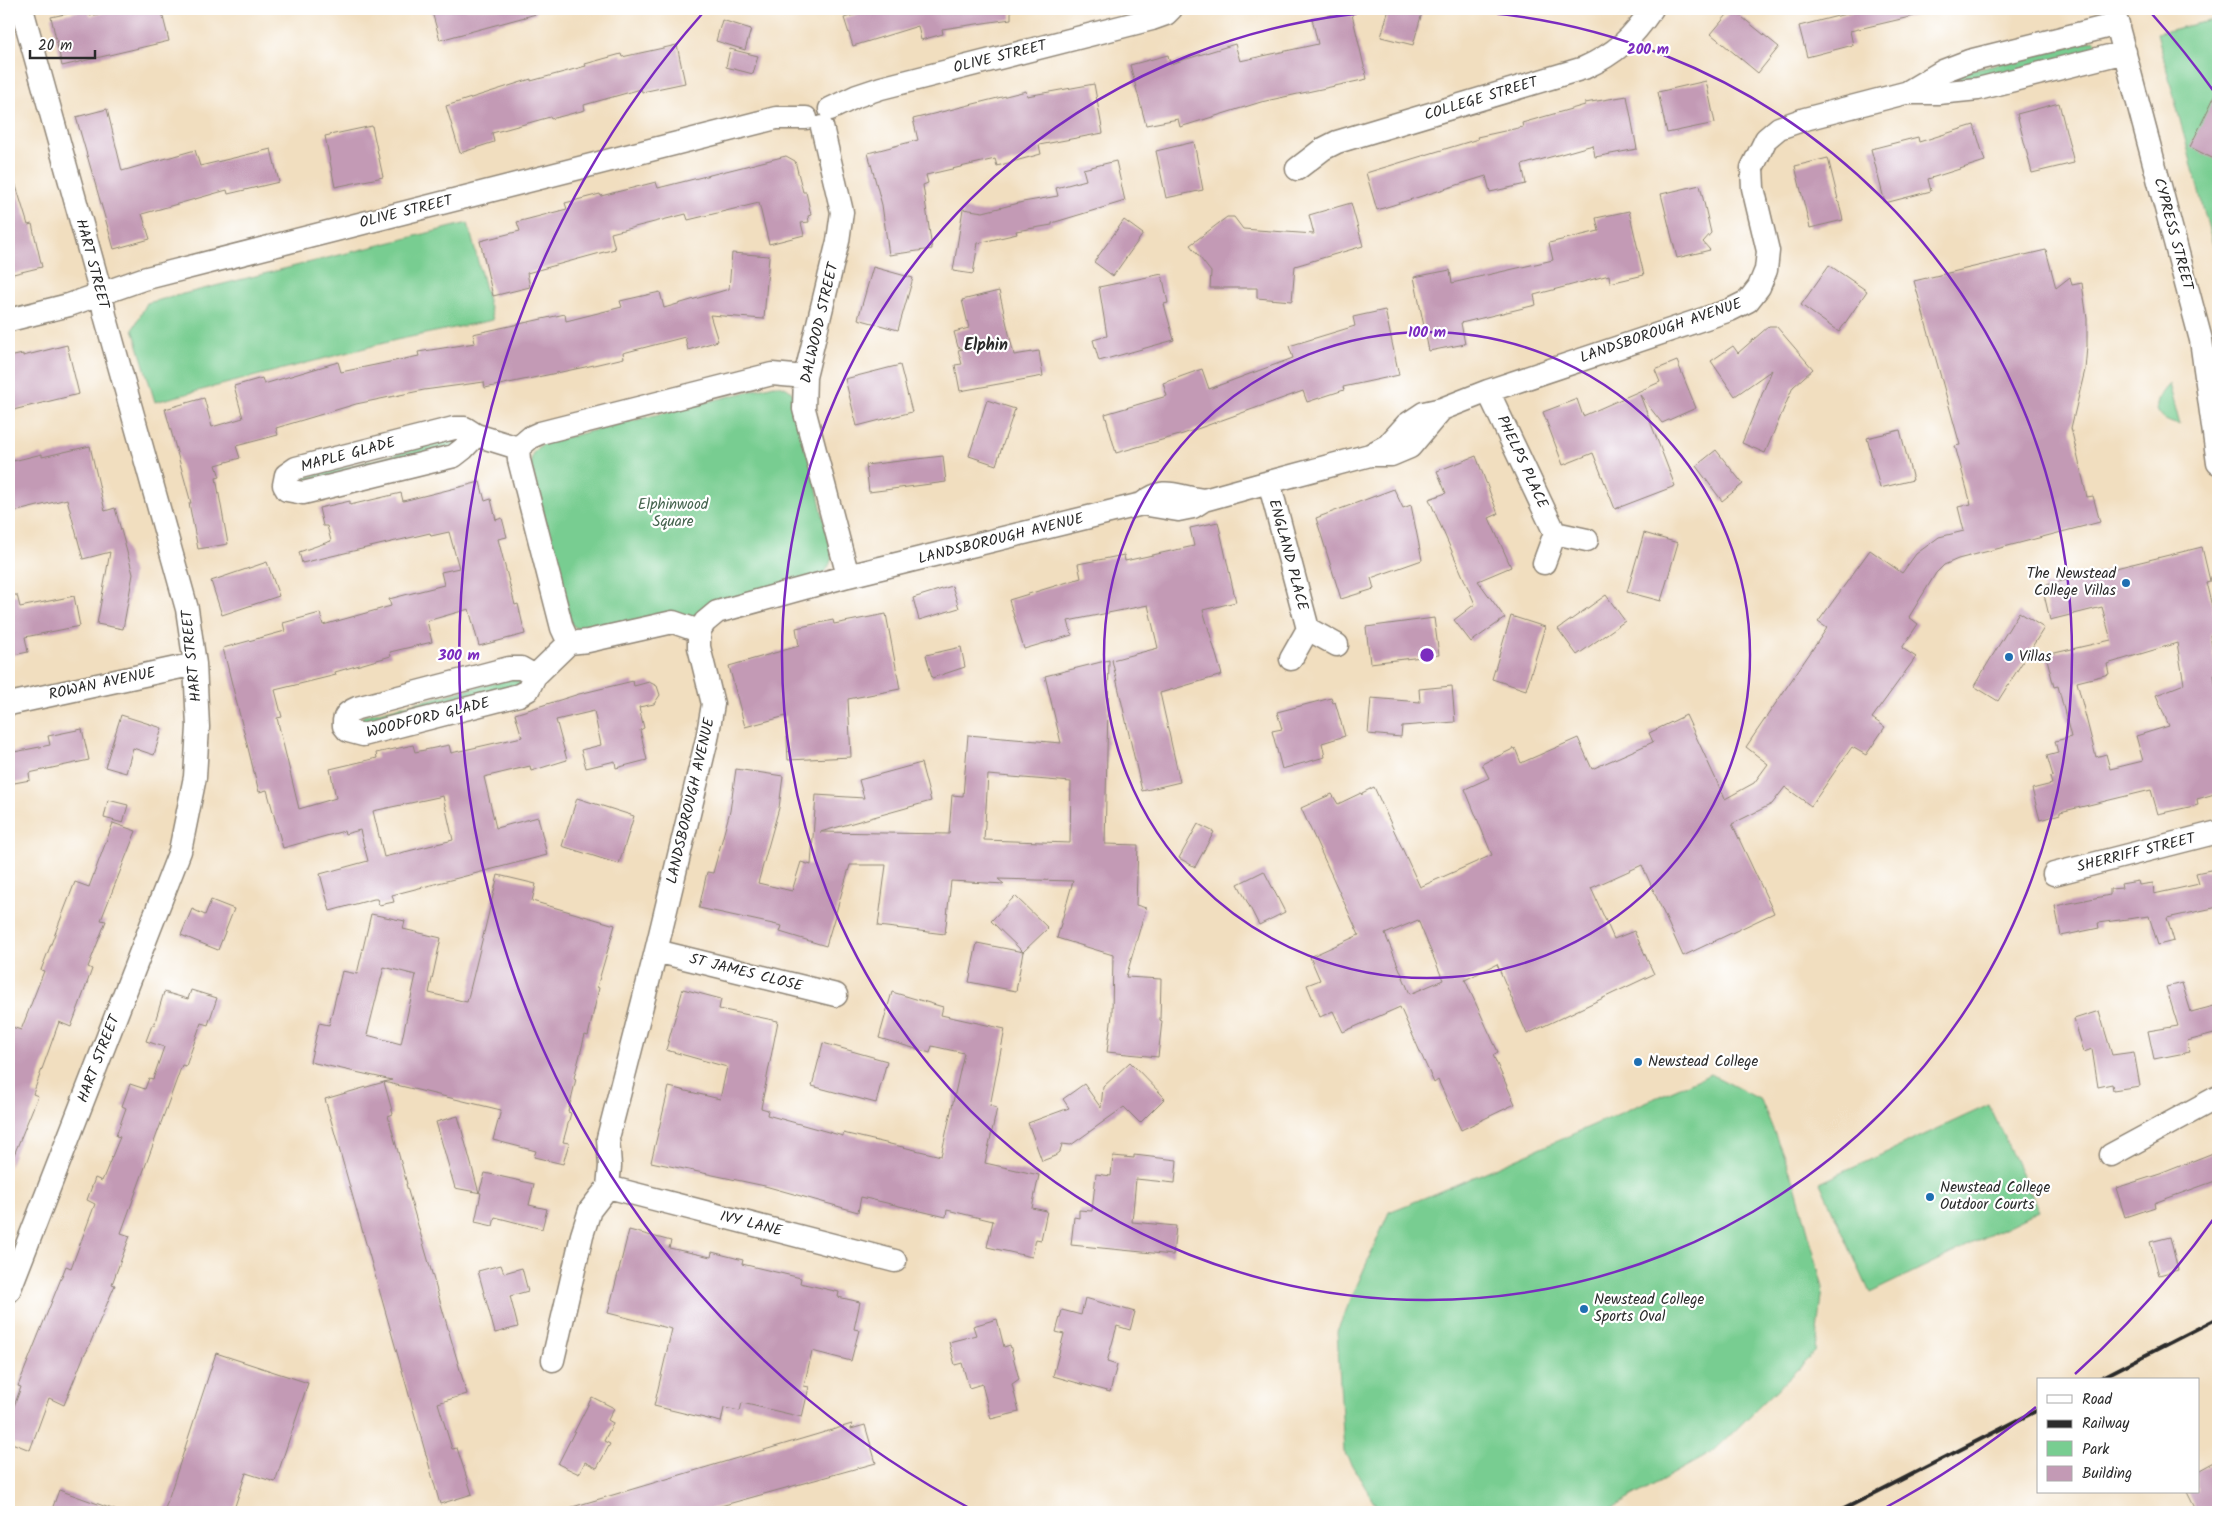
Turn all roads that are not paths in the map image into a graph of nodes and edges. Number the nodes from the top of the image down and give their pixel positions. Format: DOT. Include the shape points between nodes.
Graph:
graph roads {
  1 [pos="22,9"];
  2 [pos="1171,9"];
  3 [pos="1652,9"];
  4 [pos="2116,16"];
  5 [pos="2125,52"];
  6 [pos="1905,93"];
  7 [pos="820,118"];
  8 [pos="1297,169"];
  9 [pos="101,293"];
  10 [pos="9,320"];
  11 [pos="805,377"];
  12 [pos="1488,390"];
  13 [pos="476,436"];
  14 [pos="518,448"];
  15 [pos="2218,463"];
  16 [pos="1269,482"];
  17 [pos="1555,533"];
  18 [pos="1587,540"];
  19 [pos="1544,563"];
  20 [pos="848,576"];
  21 [pos="1308,629"];
  22 [pos="699,631"];
  23 [pos="569,643"];
  24 [pos="1337,645"];
  25 [pos="1291,659"];
  26 [pos="196,664"];
  27 [pos="535,676"];
  28 [pos="9,704"];
  29 [pos="2218,832"];
  30 [pos="2054,874"];
  31 [pos="656,952"];
  32 [pos="836,995"];
  33 [pos="2218,1097"];
  34 [pos="2111,1155"];
  35 [pos="608,1187"];
  36 [pos="895,1261"];
  37 [pos="9,1291"];
  38 [pos="553,1360"];
  1 -- 9 [label="street, HART STREET"];
  2 -- 7 [label="street, OLIVE STREET" via="1152,19 881,88 857,96"];
  3 -- 8 [label="street, COLLEGE STREET" via="1630,38 1616,51 1593,64 1337,142 1322,149"];
  4 -- 5 [label="street, CYPRESS STREET"];
  4 -- 6 [label="street, LANDSBOROUGH AVENUE" via="1969,61 1943,71"];
  5 -- 6 [label="street, LANDSBOROUGH AVENUE" via="1978,89"];
  5 -- 15 [label="street, CYPRESS STREET" via="2201,340"];
  6 -- 12 [label="street, LANDSBOROUGH AVENUE" via="1805,119 1779,128 1766,139 1752,168 1768,251 1766,270 1759,287 1748,300 1730,310"];
  7 -- 9 [label="street, OLIVE STREET" via="776,118 152,277"];
  7 -- 11 [label="street, DALWOOD STREET" via="842,212"];
  9 -- 10 [label="street, OLIVE STREET" via="69,305"];
  9 -- 26 [label="street, HART STREET" via="187,608"];
  11 -- 14 [label="street" via="772,374 540,433"];
  11 -- 20 [label="street, DALWOOD STREET" via="804,410"];
  12 -- 16 [label="street, LANDSBOROUGH AVENUE" via="1424,413 1388,445 1370,455"];
  12 -- 17 [label="street, PHELPS PLACE"];
  13 -- 13 [label="street, MAPLE GLADE" via="454,456 303,493 287,490 284,485 286,476 296,468 454,428 465,428"];
  13 -- 14 [label="street, MAPLE GLADE"];
  14 -- 23 [label="street" via="562,628"];
  16 -- 20 [label="street, LANDSBOROUGH AVENUE" via="1204,500 1169,493 1154,494 1142,504"];
  16 -- 21 [label="street, ENGLAND PLACE"];
  17 -- 18 [label="street"];
  17 -- 19 [label="street"];
  20 -- 22 [label="street, LANDSBOROUGH AVENUE" via="717,612"];
  21 -- 24 [label="street, ENGLAND PLACE"];
  21 -- 25 [label="street, ENGLAND PLACE"];
  22 -- 23 [label="street" via="673,622"];
  22 -- 31 [label="street, LANDSBOROUGH AVENUE" via="699,647 713,704"];
  23 -- 27 [label="street, WOODFORD GLADE"];
  26 -- 28 [label="street, ROWAN AVENUE"];
  26 -- 37 [label="street, HART STREET" via="198,727 195,777 180,850"];
  27 -- 27 [label="street, WOODFORD GLADE" via="528,690 519,695 363,735 348,732 344,726 345,716 357,708 510,668 521,668"];
  29 -- 30 [label="street, SHERRIFF STREET"];
  31 -- 32 [label="street, ST JAMES CLOSE"];
  31 -- 35 [label="street, LANDSBOROUGH AVENUE" via="608,1138"];
  33 -- 34 [label="street"];
  35 -- 36 [label="street, IVY LANE"];
  35 -- 38 [label="street" via="590,1210 582,1235"];
}
